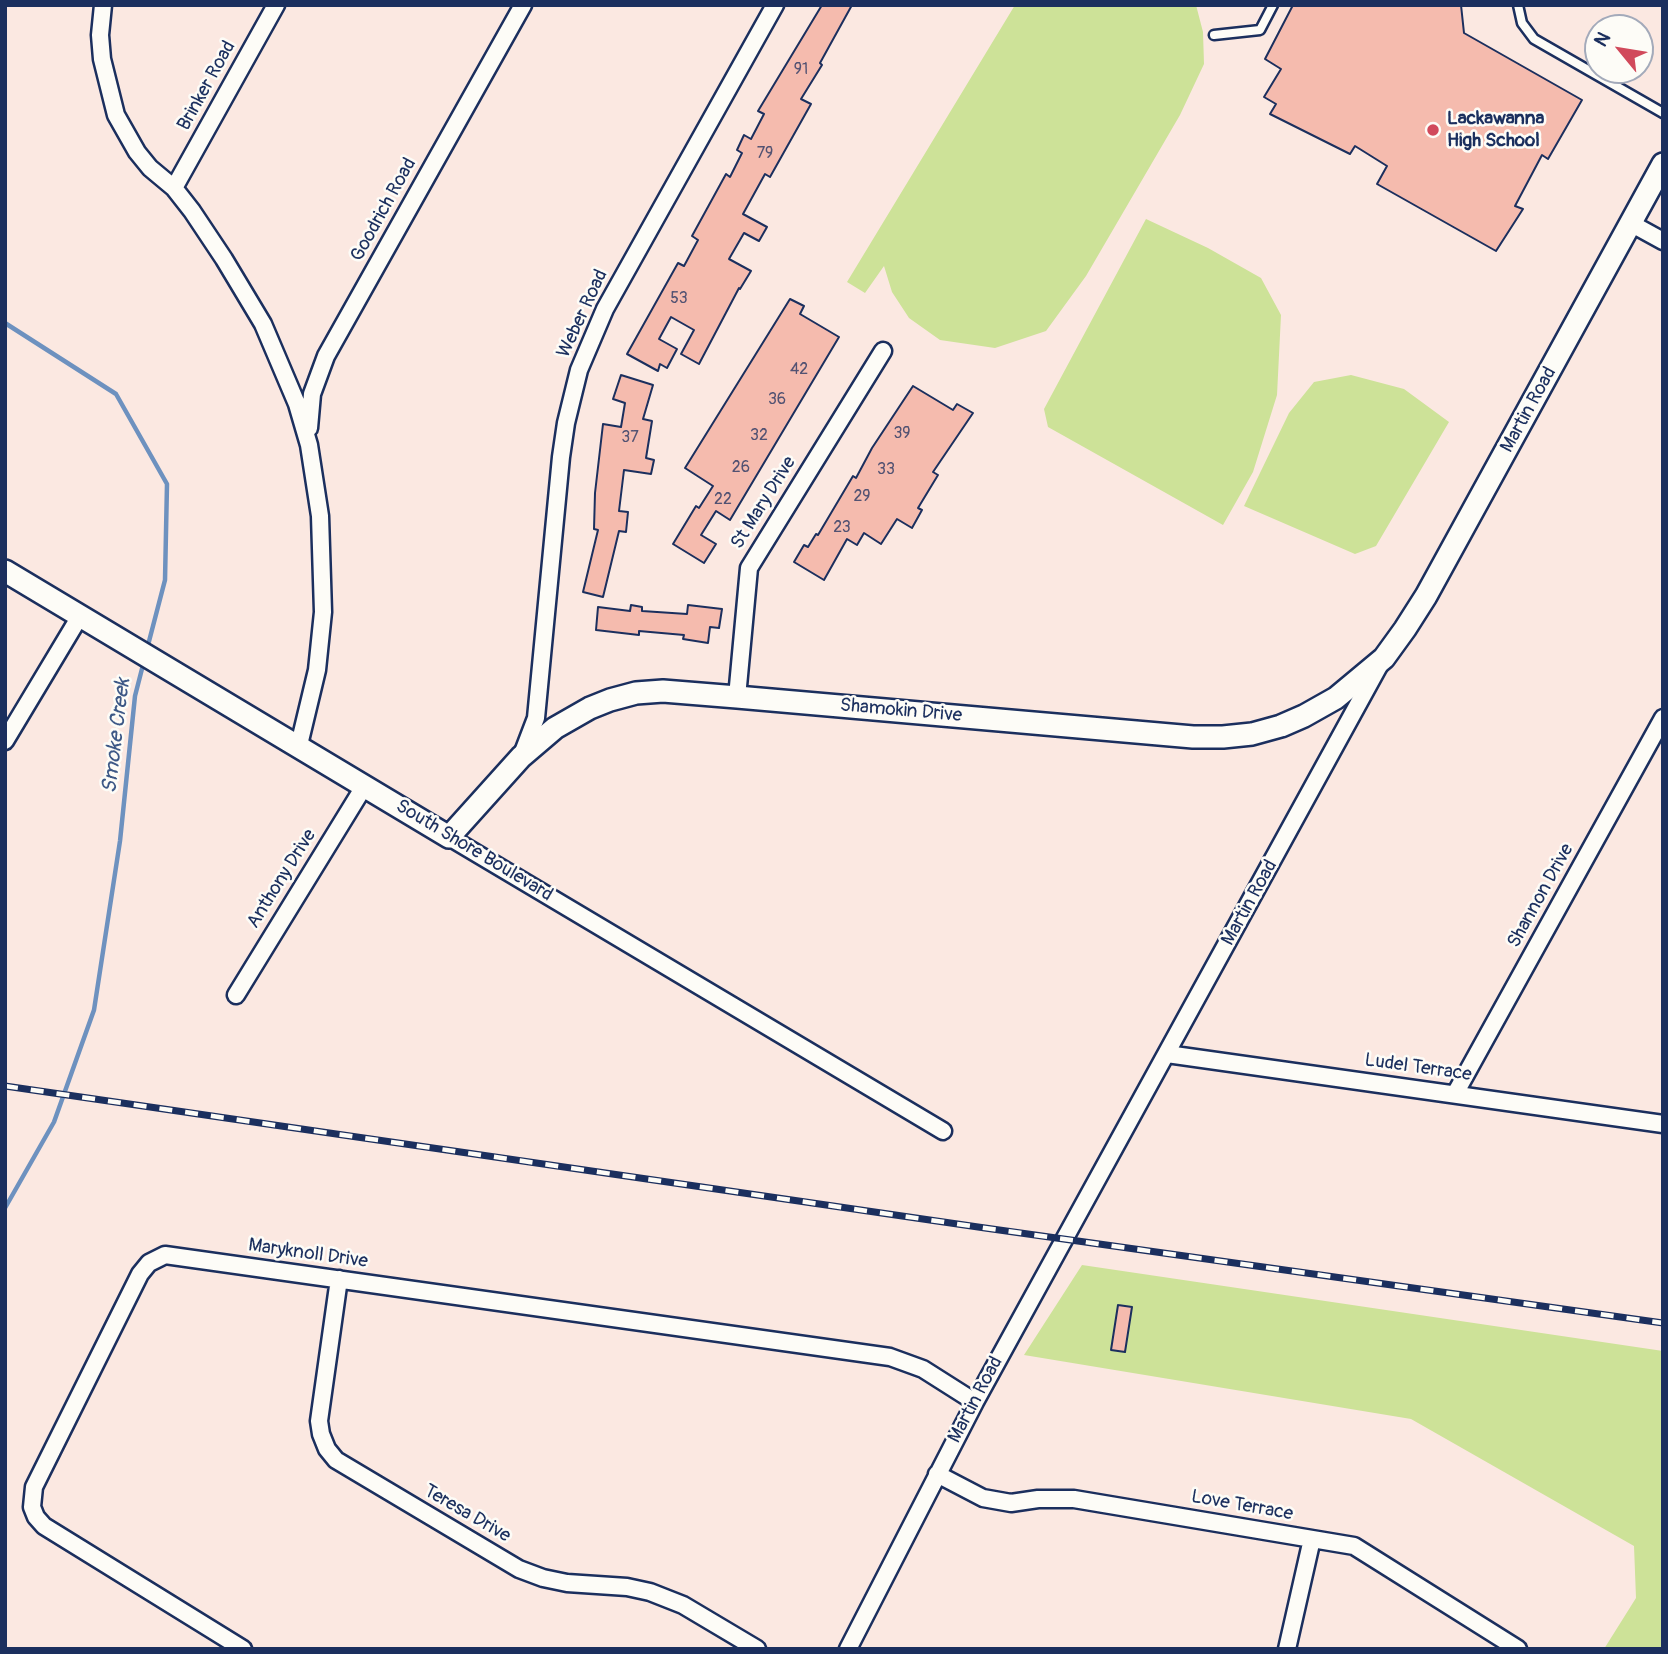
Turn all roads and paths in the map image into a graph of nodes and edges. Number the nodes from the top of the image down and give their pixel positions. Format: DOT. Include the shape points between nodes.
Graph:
graph roads {
  1 [pos="103,5"];
  2 [pos="276,5"];
  3 [pos="523,5"];
  4 [pos="775,5"];
  5 [pos="1273,5"];
  6 [pos="1518,5"];
  7 [pos="1214,35"];
  8 [pos="1663,113"];
  9 [pos="1663,164"];
  10 [pos="174,188"];
  11 [pos="1632,223"];
  12 [pos="1663,241"];
  13 [pos="883,351"];
  14 [pos="309,445"];
  15 [pos="5,571"];
  16 [pos="80,615"];
  17 [pos="1384,658"];
  18 [pos="737,696"];
  19 [pos="1663,718"];
  20 [pos="5,741"];
  21 [pos="299,745"];
  22 [pos="521,757"];
  23 [pos="365,785"];
  24 [pos="449,837"];
  25 [pos="236,995"];
  26 [pos="1167,1054"];
  27 [pos="1455,1094"];
  28 [pos="1663,1124"];
  29 [pos="943,1131"];
  30 [pos="339,1279"];
  31 [pos="975,1402"];
  32 [pos="937,1474"];
  33 [pos="1312,1539"];
  34 [pos="243,1649"];
  35 [pos="757,1649"];
  36 [pos="848,1649"];
  37 [pos="1287,1649"];
  38 [pos="1518,1649"];
  1 -- 10 [label="street" via="102,59 116,115 137,152"];
  2 -- 10 [label="street, Brinker Road"];
  3 -- 14 [label="street, Goodrich Road" via="326,356 312,394"];
  4 -- 22 [label="street, Weber Road" via="605,309 579,370 561,457 536,718"];
  5 -- 7 [label="lane" via="1260,30"];
  6 -- 8 [label="lane" via="1522,23 1534,38"];
  9 -- 11 [label="street, Martin Road"];
  10 -- 14 [label="street" via="263,324 298,404"];
  11 -- 12 [label="street"];
  11 -- 17 [label="street, Martin Road" via="1426,596"];
  13 -- 18 [label="street, St Mary Drive" via="749,568"];
  14 -- 21 [label="street" via="320,516 323,612 317,670"];
  15 -- 16 [label="street, South Shore Boulevard"];
  16 -- 20 [label="street"];
  16 -- 21 [label="street, South Shore Boulevard"];
  17 -- 18 [label="street, Shamokin Drive" via="1336,698 1304,716 1252,734 1223,737"];
  17 -- 26 [label="street, Martin Road"];
  18 -- 22 [label="street, Shamokin Drive" via="663,691 610,700 555,728"];
  19 -- 27 [label="street, Shannon Drive"];
  21 -- 23 [label="street, South Shore Boulevard"];
  22 -- 24 [label="street, Shamokin Drive"];
  23 -- 24 [label="street, South Shore Boulevard"];
  23 -- 25 [label="street, Anthony Drive"];
  24 -- 29 [label="street, South Shore Boulevard"];
  26 -- 27 [label="street, Ludel Terrace"];
  26 -- 31 [label="street, Martin Road"];
  27 -- 28 [label="street, Ludel Terrace"];
  30 -- 31 [label="street, Maryknoll Drive" via="890,1357 923,1369"];
  30 -- 34 [label="street, Maryknoll Drive" via="165,1255 149,1264 140,1273 32,1494 32,1507 44,1526"];
  30 -- 35 [label="street, Teresa Drive" via="318,1421 327,1449 336,1460 519,1569 567,1583 650,1592 682,1605"];
  31 -- 32 [label="street, Martin Road"];
  32 -- 33 [label="street, Love Terrace" via="983,1498 1011,1503 1074,1499"];
  32 -- 36 [label="street, Martin Road"];
  33 -- 37 [label="street"];
  33 -- 38 [label="street, Love Terrace" via="1354,1546"];
}
